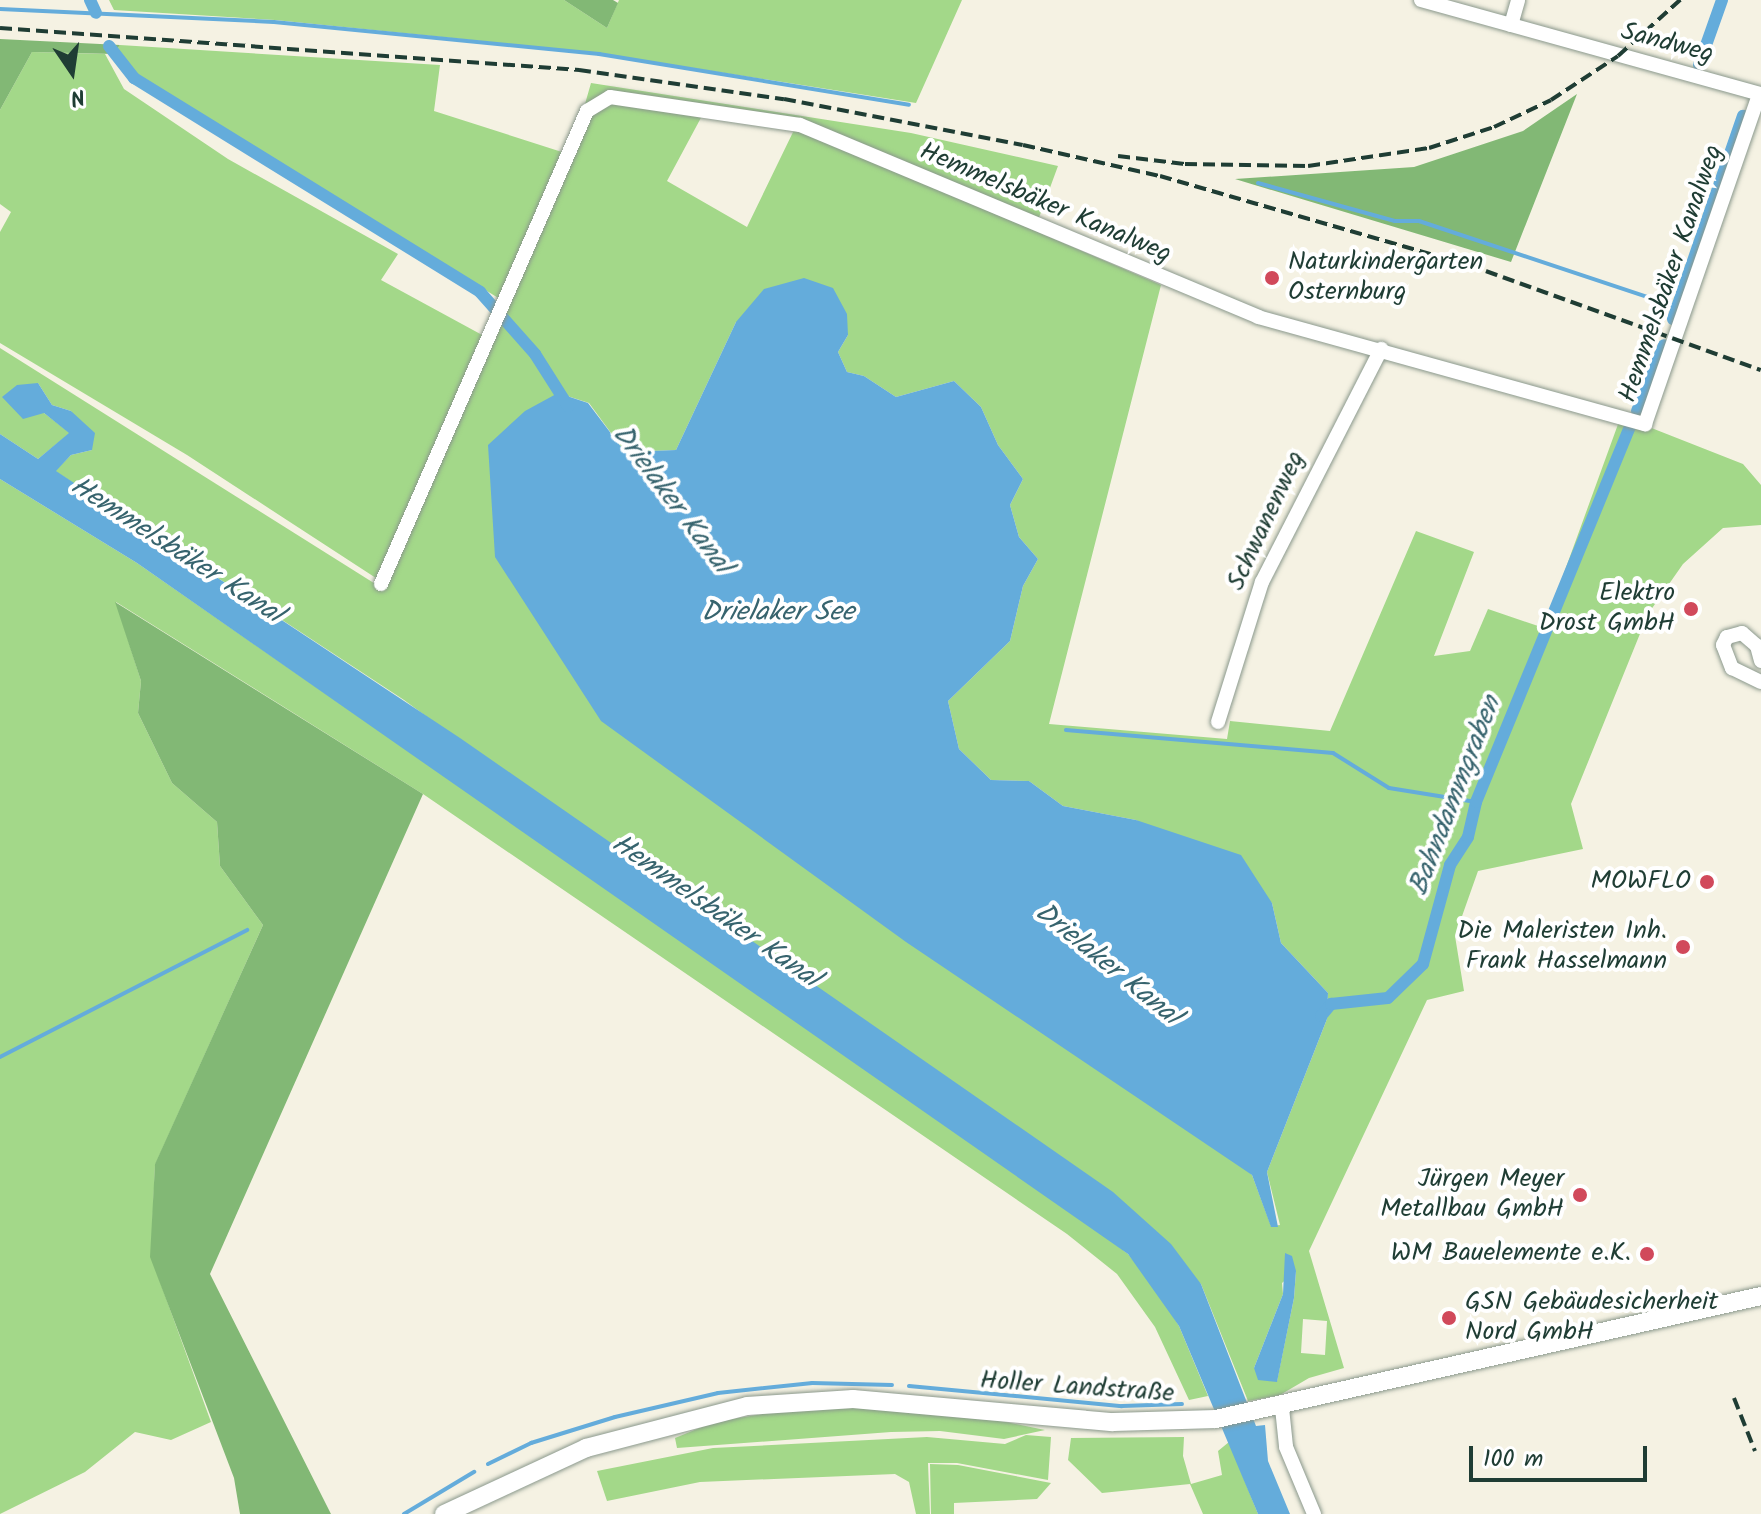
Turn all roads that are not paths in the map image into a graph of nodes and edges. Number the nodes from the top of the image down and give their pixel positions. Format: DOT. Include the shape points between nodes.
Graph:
graph roads {
  1 [pos="1421,0"];
  2 [pos="1518,0"];
  3 [pos="1511,25"];
  4 [pos="1760,94"];
  5 [pos="1381,349"];
  6 [pos="381,584"];
  7 [pos="1761,661"];
  8 [pos="1761,682"];
  9 [pos="1218,722"];
  10 [pos="1761,1296"];
  11 [pos="1282,1408"];
  12 [pos="444,1514"];
  13 [pos="1314,1514"];
  1 -- 3 [label="street, Sandweg"];
  2 -- 3 [label="street"];
  3 -- 4 [label="street, Sandweg"];
  4 -- 5 [label="street, Hemmelsbäker Kanalweg" via="1645,424"];
  5 -- 6 [label="street, Hemmelsbäker Kanalweg" via="1258,317 800,125 610,97 587,111"];
  5 -- 9 [label="street, Schwanenweg" via="1262,582"];
  7 -- 8 [label="street" via="1757,646 1742,633 1727,637 1723,645 1732,668"];
  10 -- 11 [label="main road, Holler Landstraße"];
  11 -- 12 [label="main road, Holler Landstraße" via="1216,1419 1113,1422 853,1399 747,1406 586,1448"];
  11 -- 13 [label="street" via="1286,1447"];
}
